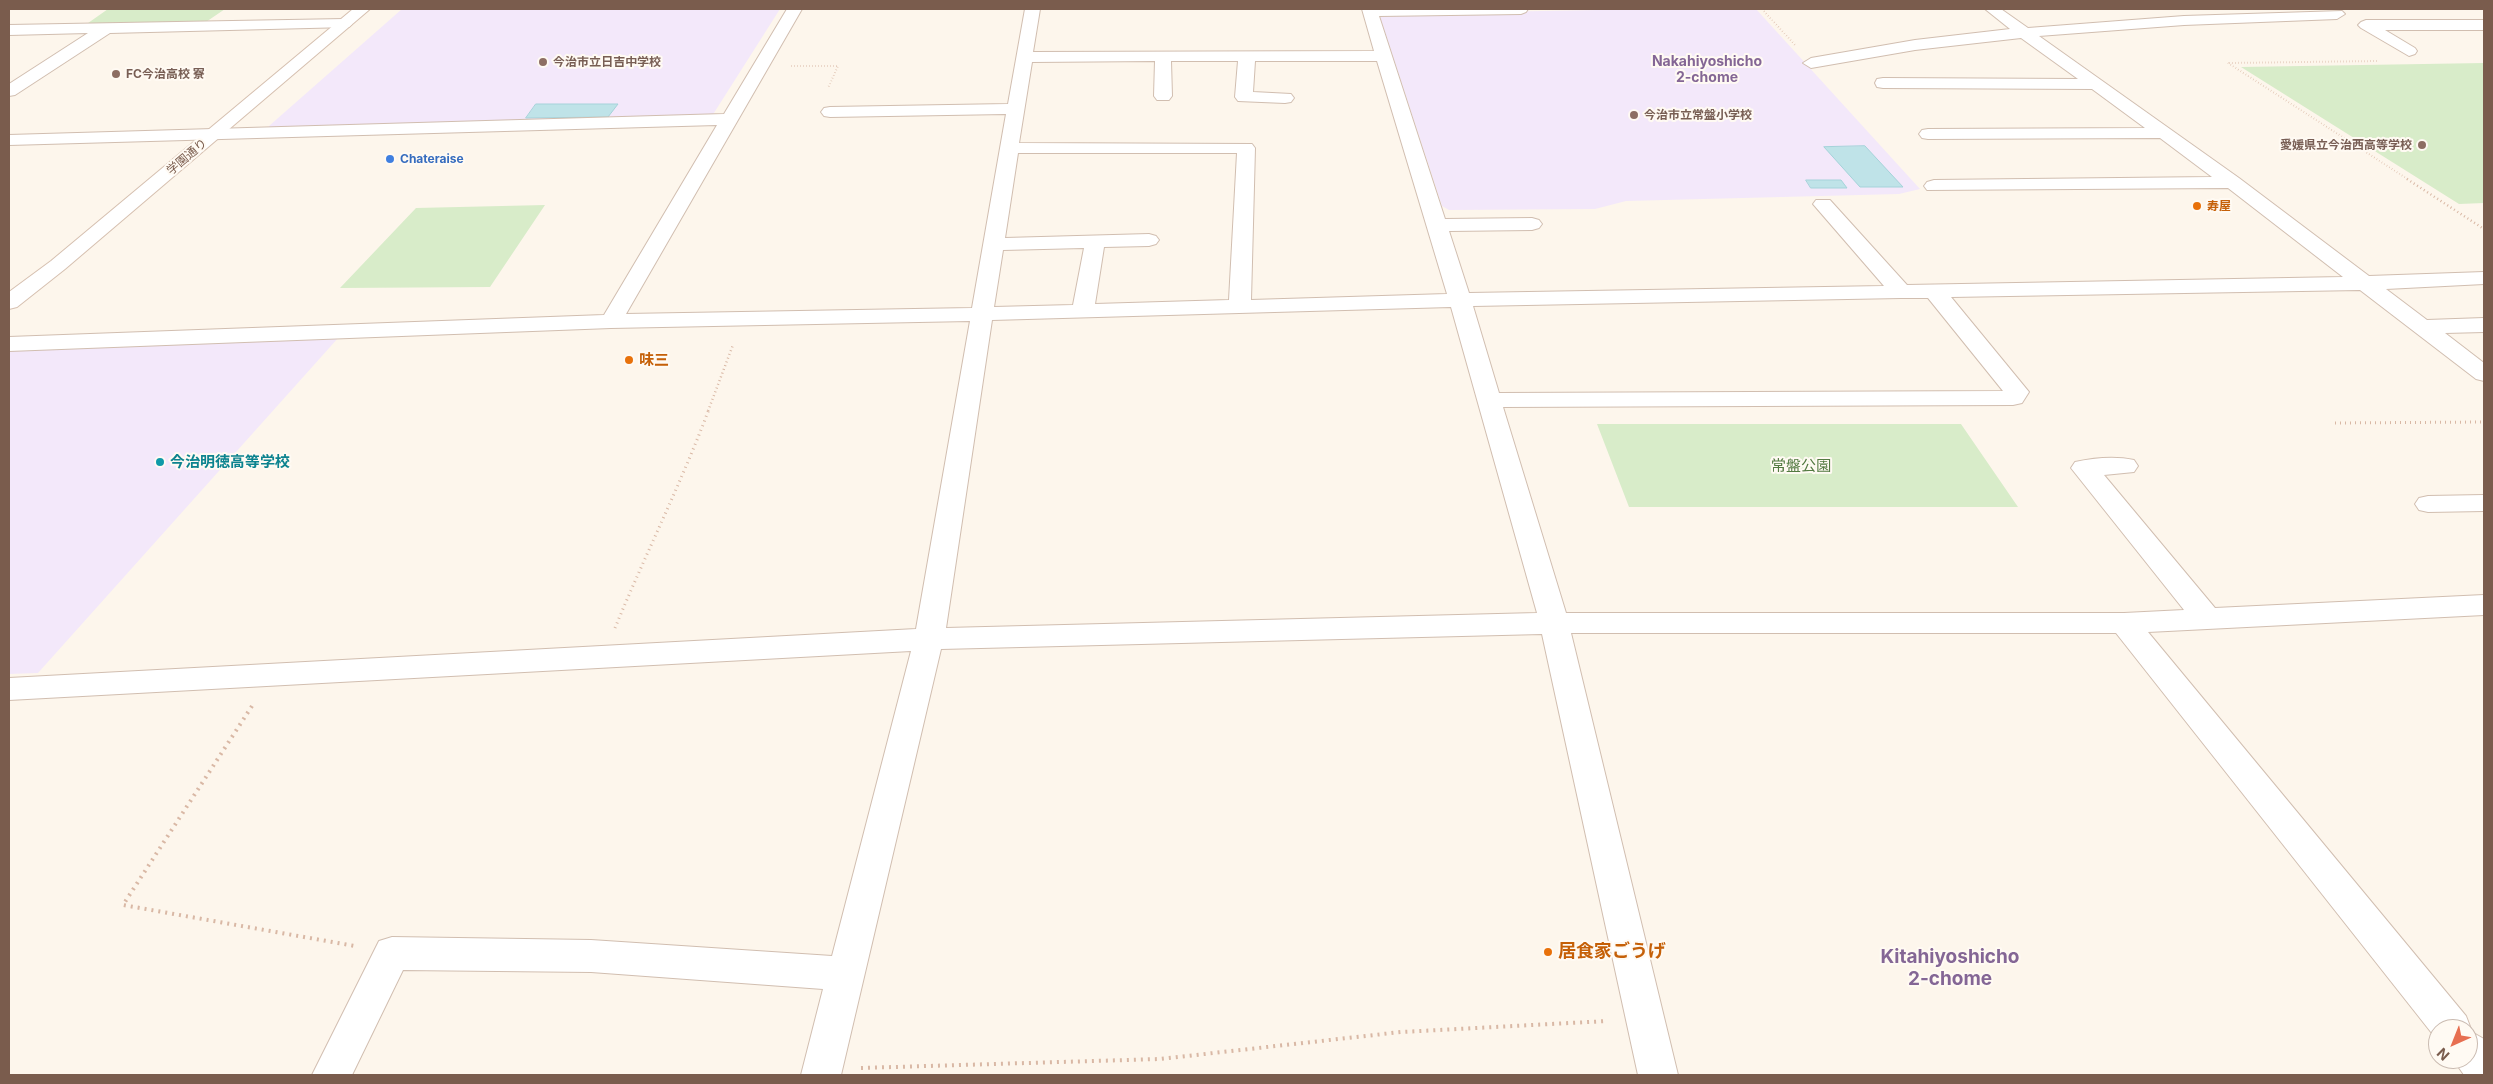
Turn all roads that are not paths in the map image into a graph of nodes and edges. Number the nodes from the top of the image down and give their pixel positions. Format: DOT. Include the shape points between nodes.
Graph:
graph roads {
  1 [pos="238,9"];
  2 [pos="362,9"];
  3 [pos="794,9"];
  4 [pos="1032,9"];
  5 [pos="1521,9"];
  6 [pos="1992,9"];
  7 [pos="1369,10"];
  8 [pos="2332,12"];
  9 [pos="344,24"];
  10 [pos="2366,25"];
  11 [pos="2484,25"];
  12 [pos="215,26"];
  13 [pos="9,30"];
  14 [pos="105,30"];
  15 [pos="2024,33"];
  16 [pos="2409,51"];
  17 [pos="1163,56"];
  18 [pos="1247,56"];
  19 [pos="1384,56"];
  20 [pos="1024,57"];
  21 [pos="1811,63"];
  22 [pos="1883,83"];
  23 [pos="2094,84"];
  24 [pos="9,91"];
  25 [pos="1163,96"];
  26 [pos="1285,98"];
  27 [pos="1017,109"];
  28 [pos="830,112"];
  29 [pos="729,119"];
  30 [pos="2164,133"];
  31 [pos="214,134"];
  32 [pos="1928,134"];
  33 [pos="9,140"];
  34 [pos="1010,148"];
  35 [pos="2232,182"];
  36 [pos="1934,186"];
  37 [pos="1823,204"];
  38 [pos="1532,224"];
  39 [pos="1437,225"];
  40 [pos="1149,240"];
  41 [pos="1094,241"];
  42 [pos="993,244"];
  43 [pos="2484,278"];
  44 [pos="2364,283"];
  45 [pos="1934,291"];
  46 [pos="1901,292"];
  47 [pos="1460,300"];
  48 [pos="9,302"];
  49 [pos="1240,307"];
  50 [pos="1083,311"];
  51 [pos="981,314"];
  52 [pos="611,320"];
  53 [pos="2484,325"];
  54 [pos="2422,327"];
  55 [pos="9,344"];
  56 [pos="2484,374"];
  57 [pos="1489,400"];
  58 [pos="2124,466"];
  59 [pos="2484,503"];
  60 [pos="2428,504"];
  61 [pos="2484,605"];
  62 [pos="2208,619"];
  63 [pos="1554,623"];
  64 [pos="2124,623"];
  65 [pos="929,639"];
  66 [pos="9,689"];
  67 [pos="845,974"];
  68 [pos="2444,1019"];
  69 [pos="821,1072"];
  70 [pos="332,1075"];
  71 [pos="1658,1075"];
  1 -- 12 [label="street"];
  2 -- 9 [label="street, 学園通り"];
  3 -- 29 [label="street"];
  4 -- 20 [label="street"];
  5 -- 7 [label="street"];
  6 -- 15 [label="street"];
  7 -- 19 [label="street"];
  8 -- 10 [label="street" via="2348,15"];
  8 -- 15 [label="street"];
  9 -- 12 [label="street"];
  9 -- 31 [label="street, 学園通り"];
  10 -- 11 [label="street"];
  10 -- 16 [label="street"];
  12 -- 14 [label="street"];
  13 -- 14 [label="street"];
  14 -- 24 [label="street"];
  15 -- 21 [label="street" via="1929,43"];
  15 -- 23 [label="street"];
  17 -- 18 [label="street"];
  17 -- 20 [label="street"];
  17 -- 25 [label="street"];
  18 -- 19 [label="street"];
  18 -- 26 [label="street" via="1244,97"];
  19 -- 39 [label="street"];
  20 -- 27 [label="street"];
  22 -- 23 [label="street"];
  23 -- 30 [label="street"];
  27 -- 28 [label="street"];
  27 -- 34 [label="street"];
  29 -- 31 [label="street"];
  29 -- 52 [label="street"];
  30 -- 32 [label="street"];
  30 -- 35 [label="street"];
  31 -- 33 [label="street"];
  31 -- 48 [label="street, 学園通り"];
  34 -- 42 [label="street"];
  34 -- 49 [label="street" via="1246,148"];
  35 -- 36 [label="street"];
  35 -- 44 [label="street"];
  37 -- 46 [label="street"];
  38 -- 39 [label="street"];
  39 -- 47 [label="street"];
  40 -- 41 [label="street"];
  41 -- 42 [label="street"];
  41 -- 50 [label="street"];
  42 -- 51 [label="street"];
  43 -- 44 [label="street"];
  44 -- 45 [label="street"];
  44 -- 54 [label="street"];
  45 -- 46 [label="street"];
  45 -- 57 [label="street" via="2017,392 2013,398"];
  46 -- 47 [label="street"];
  47 -- 49 [label="street"];
  47 -- 57 [label="street"];
  49 -- 50 [label="street"];
  50 -- 51 [label="street"];
  51 -- 52 [label="street"];
  51 -- 65 [label="street"];
  52 -- 55 [label="street"];
  53 -- 54 [label="street"];
  54 -- 56 [label="street"];
  57 -- 63 [label="street"];
  58 -- 62 [label="street" via="2084,468"];
  59 -- 60 [label="street"];
  61 -- 62 [label="street"];
  62 -- 64 [label="street"];
  63 -- 64 [label="street"];
  63 -- 65 [label="street"];
  63 -- 71 [label="street"];
  64 -- 68 [label="street"];
  65 -- 66 [label="street"];
  65 -- 67 [label="street"];
  67 -- 69 [label="street"];
  67 -- 70 [label="street" via="592,956 392,953"];
}
